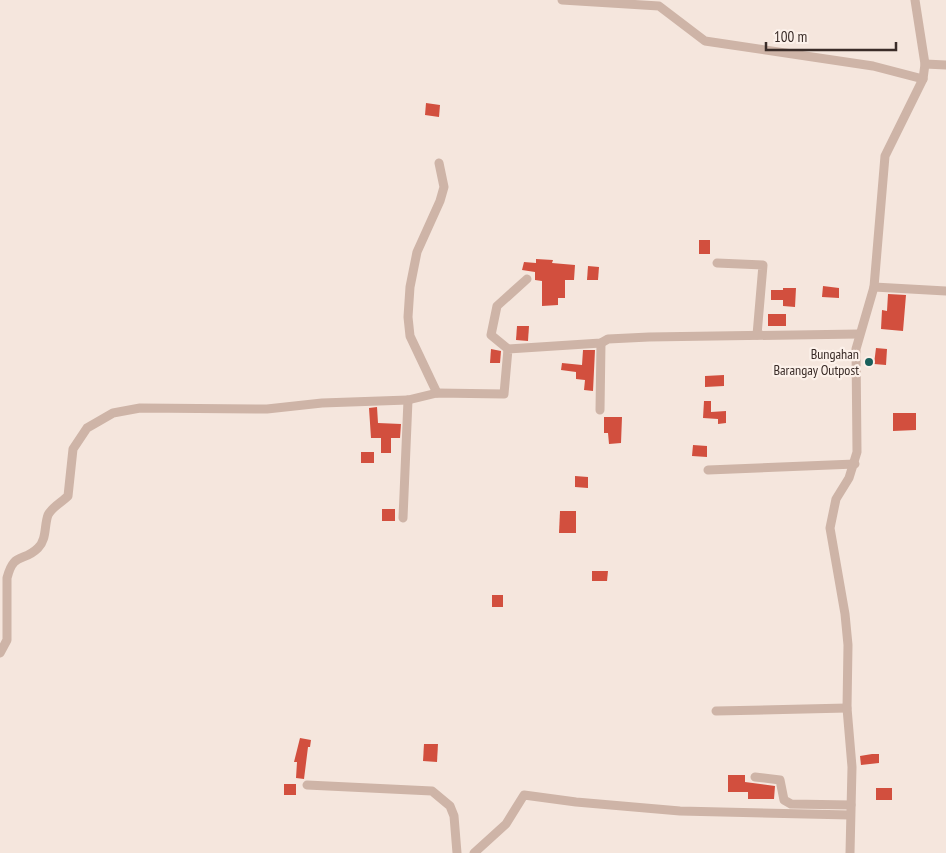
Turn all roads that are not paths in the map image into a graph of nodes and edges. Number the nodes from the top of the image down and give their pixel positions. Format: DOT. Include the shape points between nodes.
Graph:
graph roads {
  1 [pos="562,0"];
  2 [pos="915,0"];
  3 [pos="925,64"];
  4 [pos="946,65"];
  5 [pos="923,78"];
  6 [pos="439,163"];
  7 [pos="717,263"];
  8 [pos="527,279"];
  9 [pos="874,287"];
  10 [pos="946,291"];
  11 [pos="859,334"];
  12 [pos="757,335"];
  13 [pos="601,343"];
  14 [pos="508,350"];
  15 [pos="437,394"];
  16 [pos="408,400"];
  17 [pos="600,410"];
  18 [pos="855,464"];
  19 [pos="708,470"];
  20 [pos="403,518"];
  21 [pos="0,653"];
  22 [pos="847,708"];
  23 [pos="716,711"];
  24 [pos="755,777"];
  25 [pos="307,785"];
  26 [pos="851,805"];
  27 [pos="850,815"];
  28 [pos="457,853"];
  29 [pos="474,853"];
  30 [pos="850,853"];
  1 -- 5 [label="street" via="659,6 705,41 873,66"];
  2 -- 3 [label="street"];
  3 -- 4 [label="street"];
  3 -- 5 [label="street"];
  5 -- 9 [label="street" via="885,156"];
  6 -- 15 [label="street" via="444,186 417,252 408,317 410,336"];
  7 -- 12 [label="street" via="763,265"];
  8 -- 14 [label="street" via="497,306 491,335"];
  9 -- 10 [label="street"];
  9 -- 11 [label="street"];
  11 -- 12 [label="street"];
  11 -- 18 [label="street" via="856,349"];
  12 -- 13 [label="street" via="608,339"];
  13 -- 14 [label="street"];
  13 -- 17 [label="street"];
  14 -- 15 [label="street" via="504,394"];
  15 -- 16 [label="street"];
  16 -- 20 [label="street"];
  16 -- 21 [label="street" via="267,408 140,408 99,420 87,428 73,449 68,496 48,515 42,542 37,549 14,560 9,569 6,578 7,640"];
  18 -- 19 [label="street"];
  18 -- 22 [label="street" via="836,499 830,528 847,630"];
  22 -- 23 [label="street"];
  22 -- 26 [label="street" via="852,767"];
  24 -- 26 [label="street" via="780,780 784,800 791,804"];
  25 -- 28 [label="street" via="432,791 450,806"];
  26 -- 27 [label="street"];
  27 -- 29 [label="street" via="680,811 524,795 506,824"];
  27 -- 30 [label="street"];
}
